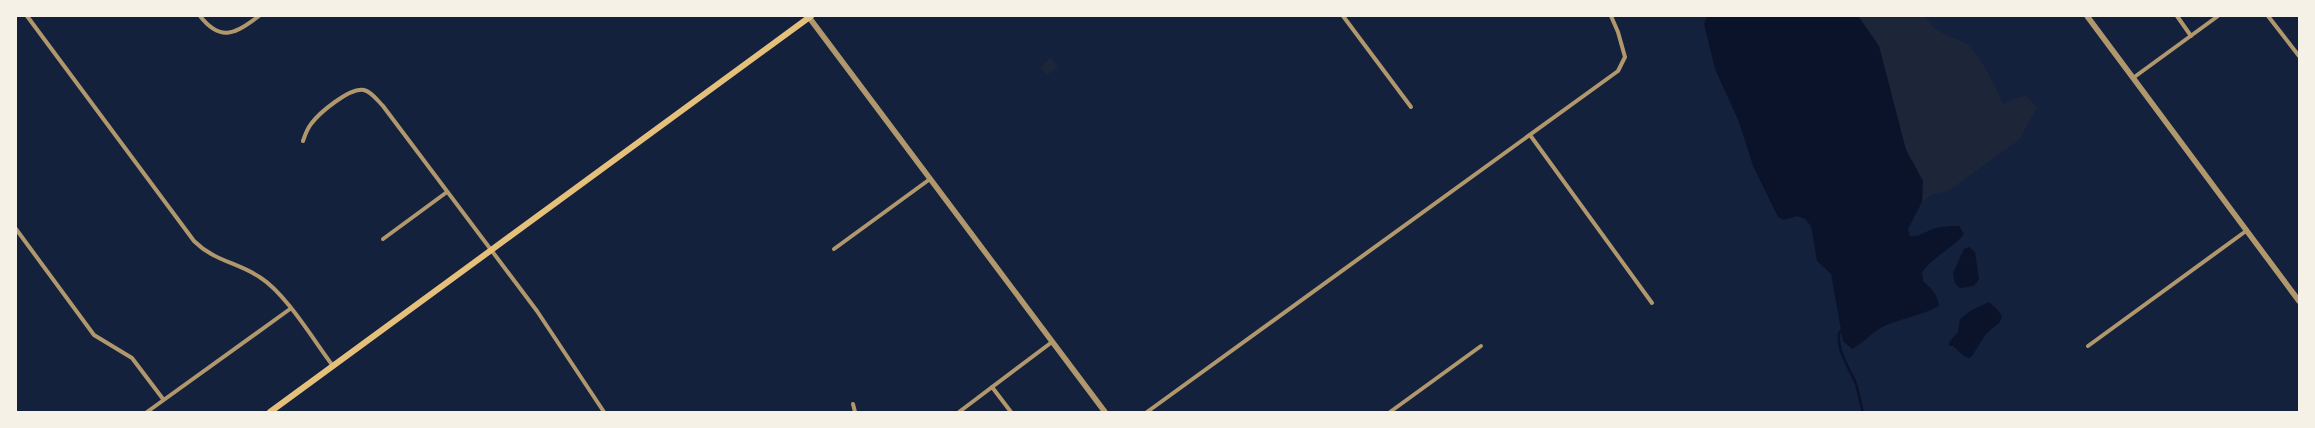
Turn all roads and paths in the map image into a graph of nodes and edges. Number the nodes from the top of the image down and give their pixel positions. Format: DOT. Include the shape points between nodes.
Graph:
graph roads {
  1 [pos="27,16"];
  2 [pos="200,16"];
  3 [pos="259,16"];
  4 [pos="1343,16"];
  5 [pos="1610,16"];
  6 [pos="2087,16"];
  7 [pos="2177,16"];
  8 [pos="2218,16"];
  9 [pos="2268,16"];
  10 [pos="809,17"];
  11 [pos="2191,36"];
  12 [pos="2299,56"];
  13 [pos="2133,78"];
  14 [pos="1411,107"];
  15 [pos="1530,135"];
  16 [pos="303,141"];
  17 [pos="930,180"];
  18 [pos="447,192"];
  19 [pos="16,229"];
  20 [pos="2246,231"];
  21 [pos="383,239"];
  22 [pos="834,249"];
  23 [pos="491,250"];
  24 [pos="2299,301"];
  25 [pos="1652,303"];
  26 [pos="290,309"];
  27 [pos="1052,342"];
  28 [pos="1481,346"];
  29 [pos="2088,346"];
  30 [pos="333,366"];
  31 [pos="992,387"];
  32 [pos="164,399"];
  33 [pos="853,404"];
  34 [pos="146,412"];
  35 [pos="270,412"];
  36 [pos="604,412"];
  37 [pos="855,412"];
  38 [pos="959,412"];
  39 [pos="1011,412"];
  40 [pos="1105,412"];
  41 [pos="1147,412"];
  42 [pos="1390,412"];
  1 -- 26 [label="street" via="194,241 219,260 260,277 276,289"];
  2 -- 3 [label="street" via="209,26 226,34 240,30"];
  4 -- 14 [label="street"];
  5 -- 15 [label="street" via="1618,32 1625,57 1618,71"];
  6 -- 13 [label="street"];
  7 -- 11 [label="street"];
  8 -- 11 [label="street"];
  9 -- 12 [label="street"];
  10 -- 17 [label="street"];
  10 -- 23 [label="main road"];
  11 -- 13 [label="street"];
  13 -- 20 [label="street"];
  15 -- 25 [label="street"];
  15 -- 41 [label="street"];
  16 -- 18 [label="street" via="309,125 317,116 350,93 365,90 383,106"];
  17 -- 22 [label="street"];
  17 -- 27 [label="street"];
  18 -- 21 [label="street"];
  18 -- 23 [label="street"];
  19 -- 32 [label="street" via="94,335 132,358"];
  20 -- 24 [label="street"];
  20 -- 29 [label="street"];
  23 -- 30 [label="main road"];
  23 -- 36 [label="street" via="537,311"];
  26 -- 30 [label="street"];
  26 -- 32 [label="street"];
  27 -- 31 [label="street"];
  27 -- 40 [label="street"];
  28 -- 42 [label="street"];
  30 -- 35 [label="main road"];
  31 -- 38 [label="street"];
  31 -- 39 [label="street"];
  32 -- 34 [label="street"];
  33 -- 37 [label="street"];
}
